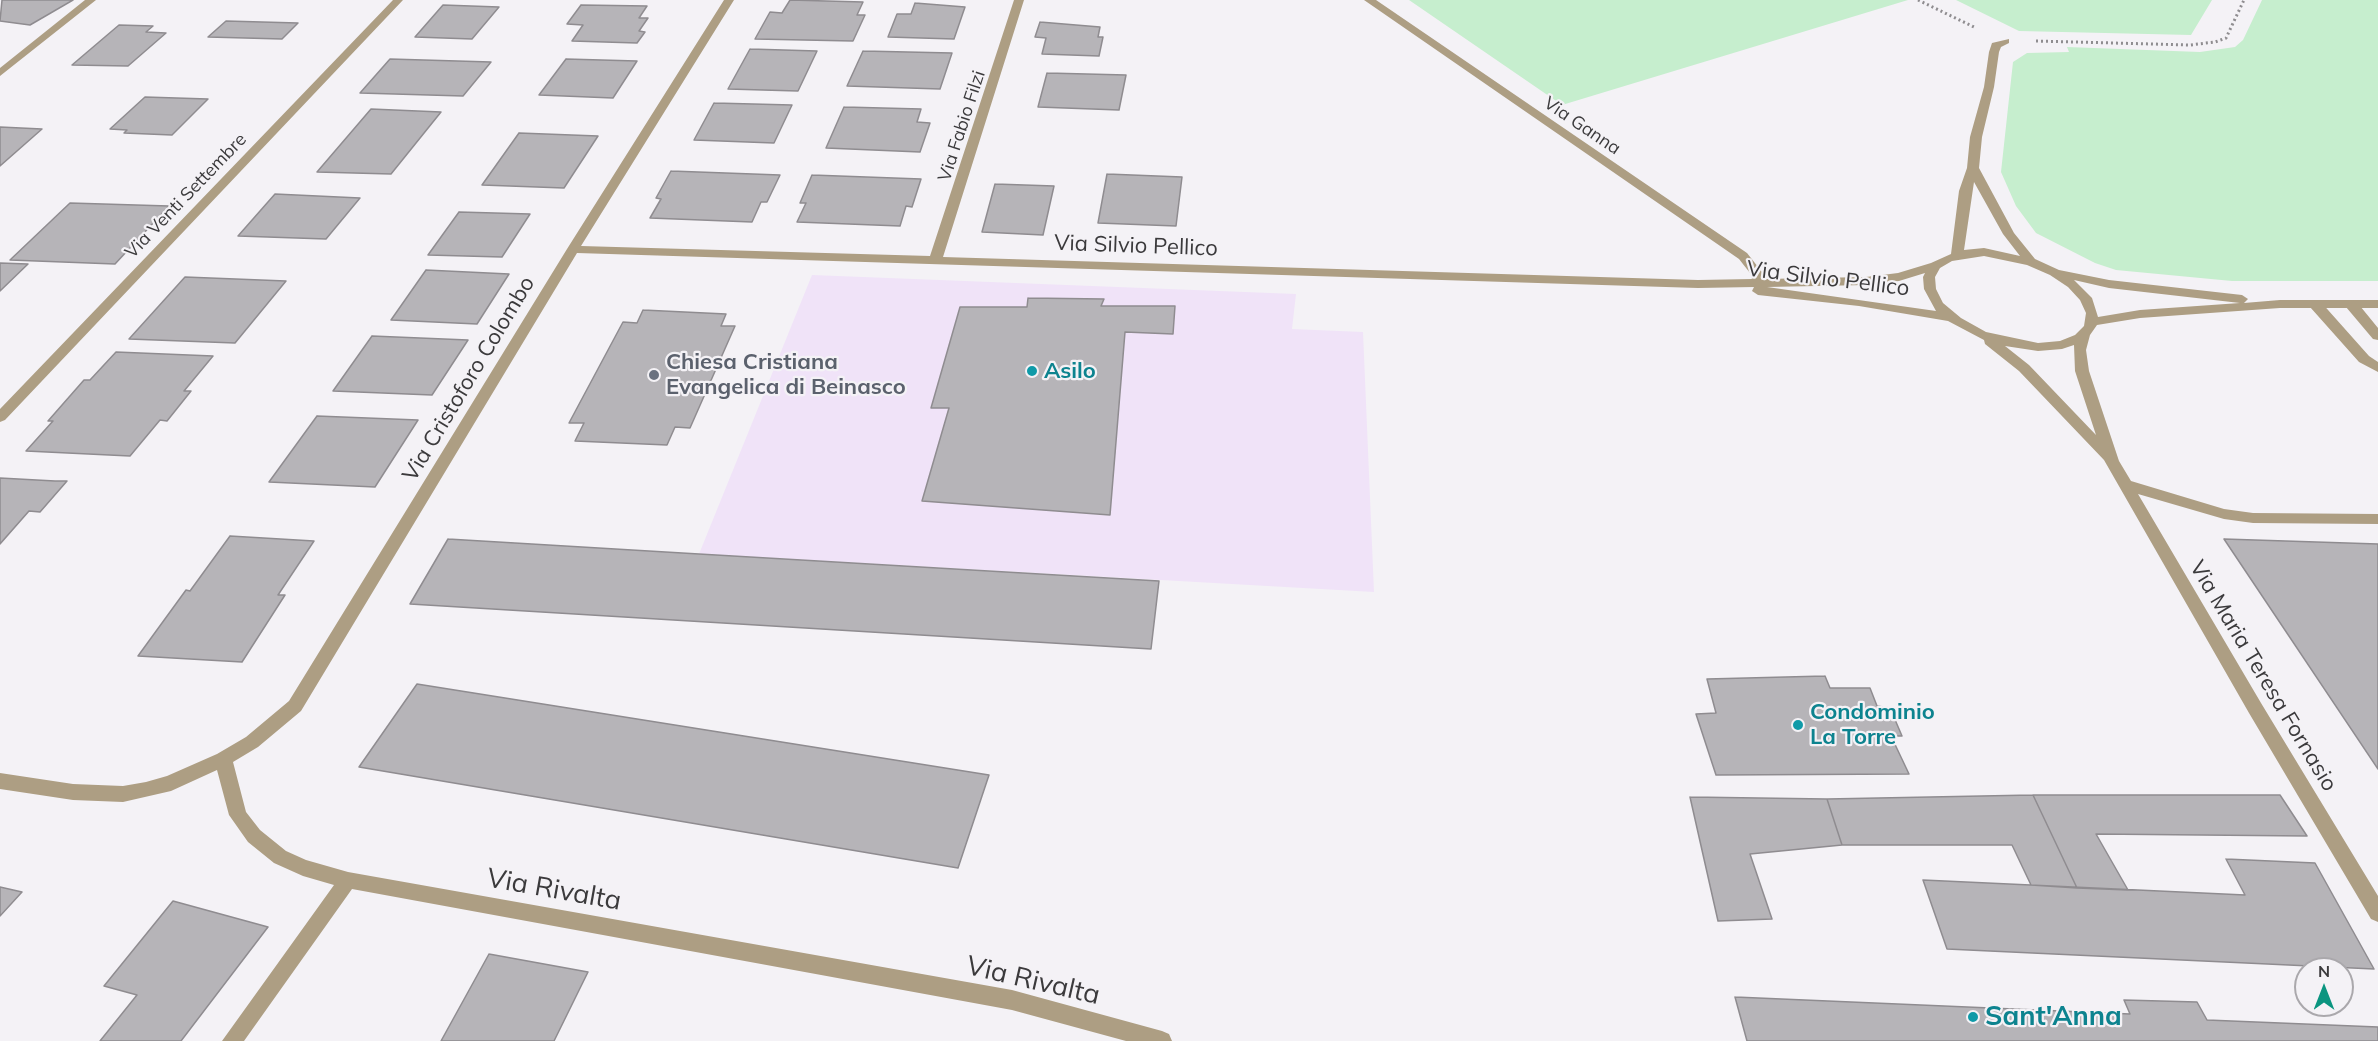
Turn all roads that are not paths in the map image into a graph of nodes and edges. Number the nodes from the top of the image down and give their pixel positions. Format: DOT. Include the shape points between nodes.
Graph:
graph roads {
  1 [pos="91,0"];
  2 [pos="398,0"];
  3 [pos="729,0"];
  4 [pos="1019,0"];
  5 [pos="1369,0"];
  6 [pos="2005,41"];
  7 [pos="0,73"];
  8 [pos="1973,168"];
  9 [pos="573,249"];
  10 [pos="1957,255"];
  11 [pos="935,261"];
  12 [pos="2031,262"];
  13 [pos="1935,266"];
  14 [pos="2054,272"];
  15 [pos="1761,287"];
  16 [pos="2280,304"];
  17 [pos="2314,304"];
  18 [pos="2351,304"];
  19 [pos="2378,304"];
  20 [pos="1952,317"];
  21 [pos="2087,328"];
  22 [pos="1981,334"];
  23 [pos="2378,336"];
  24 [pos="2378,368"];
  25 [pos="0,417"];
  26 [pos="2112,461"];
  27 [pos="2124,483"];
  28 [pos="2378,519"];
  29 [pos="223,759"];
  30 [pos="0,781"];
  31 [pos="348,880"];
  32 [pos="2378,913"];
  33 [pos="232,1041"];
  34 [pos="1161,1041"];
  1 -- 7 [label="street"];
  2 -- 25 [label="street, Via Venti Settembre"];
  3 -- 9 [label="street, Via Cristoforo Colombo"];
  4 -- 11 [label="street, Via Fabio Filzi"];
  5 -- 15 [label="street, Via Ganna" via="1743,256 1756,272"];
  6 -- 8 [label="street" via="1996,45 1994,52"];
  8 -- 10 [label="street" via="1965,191"];
  8 -- 12 [label="street" via="1995,212"];
  9 -- 11 [label="street, Via Silvio Pellico"];
  9 -- 29 [label="street, Via Cristoforo Colombo" via="295,706 252,742"];
  10 -- 12 [label="street" via="1984,252"];
  10 -- 13 [label="street, Via Silvio Pellico"];
  11 -- 15 [label="street, Via Silvio Pellico"];
  12 -- 14 [label="street"];
  13 -- 15 [label="street, Via Silvio Pellico" via="1899,277"];
  13 -- 20 [label="street" via="1929,277 1930,289 1938,305"];
  14 -- 16 [label="street" via="2109,284"];
  14 -- 21 [label="street" via="2086,298 2092,313"];
  15 -- 20 [label="street, Via Silvio Pellico"];
  16 -- 17 [label="street"];
  16 -- 21 [label="street" via="2140,314"];
  17 -- 18 [label="street"];
  17 -- 24 [label="street" via="2364,359"];
  18 -- 19 [label="street"];
  18 -- 23 [label="street"];
  20 -- 22 [label="street"];
  21 -- 22 [label="street" via="2080,338 2062,345 2038,347"];
  21 -- 26 [label="street, Via Maria Teresa Fornasio" via="2079,350 2082,371"];
  22 -- 26 [label="street, Via Maria Teresa Fornasio" via="2024,368"];
  26 -- 27 [label="street, Via Maria Teresa Fornasio"];
  27 -- 28 [label="street" via="2253,518"];
  27 -- 32 [label="street, Via Maria Teresa Fornasio"];
  29 -- 30 [label="street" via="171,783 123,794 74,792"];
  29 -- 31 [label="street, Via Rivalta" via="238,814 254,836 279,857"];
  31 -- 33 [label="street"];
  31 -- 34 [label="street, Via Rivalta" via="1012,1000"];
}
